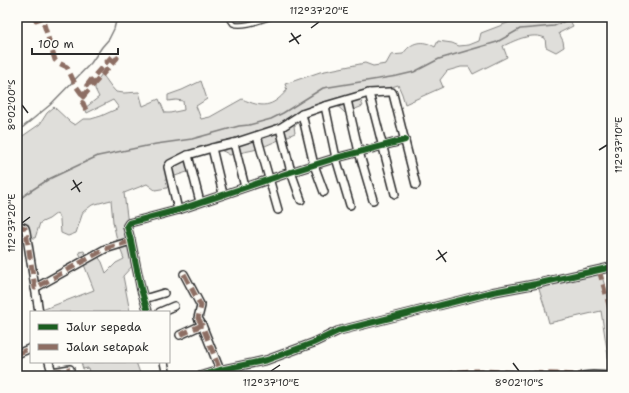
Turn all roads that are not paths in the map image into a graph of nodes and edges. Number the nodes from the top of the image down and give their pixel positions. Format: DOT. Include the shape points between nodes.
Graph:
graph roads {
  1 [pos="228,17"];
  2 [pos="272,17"];
  3 [pos="369,94"];
  4 [pos="347,100"];
  5 [pos="324,106"];
  6 [pos="302,114"];
  7 [pos="280,128"];
  8 [pos="257,136"];
  9 [pos="404,140"];
  10 [pos="234,142"];
  11 [pos="382,146"];
  12 [pos="212,148"];
  13 [pos="359,152"];
  14 [pos="188,155"];
  15 [pos="336,158"];
  16 [pos="314,165"];
  17 [pos="291,172"];
  18 [pos="268,180"];
  19 [pos="416,185"];
  20 [pos="245,187"];
  21 [pos="324,192"];
  22 [pos="223,194"];
  23 [pos="395,194"];
  24 [pos="301,200"];
  25 [pos="372,200"];
  26 [pos="200,202"];
  27 [pos="350,205"];
  28 [pos="178,210"];
  29 [pos="278,210"];
  30 [pos="19,226"];
  31 [pos="131,241"];
  32 [pos="612,267"];
  33 [pos="184,274"];
  34 [pos="36,288"];
  35 [pos="164,293"];
  36 [pos="144,299"];
  37 [pos="174,306"];
  38 [pos="39,311"];
  39 [pos="148,311"];
  40 [pos="162,311"];
  41 [pos="202,326"];
  42 [pos="180,335"];
  43 [pos="30,348"];
  44 [pos="17,354"];
  45 [pos="49,363"];
  46 [pos="164,363"];
  47 [pos="70,369"];
  48 [pos="220,370"];
  49 [pos="52,374"];
  50 [pos="168,376"];
  51 [pos="200,376"];
  52 [pos="582,376"];
  53 [pos="612,376"];
  1 -- 2 [label="lane" via="233,24 239,26"];
  3 -- 4 [label="street"];
  3 -- 9 [label="street" via="392,93"];
  3 -- 11 [label="street"];
  4 -- 5 [label="street"];
  4 -- 13 [label="street"];
  5 -- 6 [label="street"];
  5 -- 15 [label="street"];
  6 -- 7 [label="street"];
  6 -- 16 [label="street"];
  7 -- 8 [label="street"];
  7 -- 17 [label="street"];
  8 -- 10 [label="street"];
  8 -- 18 [label="street"];
  9 -- 11 [label="street"];
  9 -- 19 [label="street"];
  10 -- 12 [label="street"];
  10 -- 20 [label="street"];
  11 -- 13 [label="street"];
  11 -- 23 [label="street"];
  12 -- 14 [label="street"];
  12 -- 22 [label="street"];
  13 -- 15 [label="street"];
  13 -- 25 [label="street"];
  14 -- 26 [label="street"];
  14 -- 28 [label="street" via="168,166"];
  15 -- 16 [label="street"];
  15 -- 27 [label="street"];
  16 -- 17 [label="street"];
  16 -- 21 [label="street"];
  17 -- 18 [label="street"];
  17 -- 24 [label="street"];
  18 -- 20 [label="street"];
  18 -- 29 [label="street"];
  20 -- 22 [label="street"];
  22 -- 26 [label="street"];
  26 -- 28 [label="street"];
  28 -- 31 [label="street" via="129,223 127,226"];
  30 -- 34 [label="street" via="25,228"];
  31 -- 34 [label="street" via="105,249"];
  31 -- 36 [label="street"];
  32 -- 48 [label="street" via="493,292 338,331 266,360"];
  33 -- 41 [label="street" via="201,306 198,318"];
  34 -- 38 [label="street"];
  35 -- 36 [label="street"];
  36 -- 39 [label="street"];
  37 -- 40 [label="street"];
  41 -- 42 [label="street"];
  41 -- 48 [label="street"];
  43 -- 44 [label="street"];
  45 -- 49 [label="street"];
  46 -- 50 [label="street"];
  47 -- 49 [label="street"];
  48 -- 51 [label="street"];
  52 -- 53 [label="street"];
}
